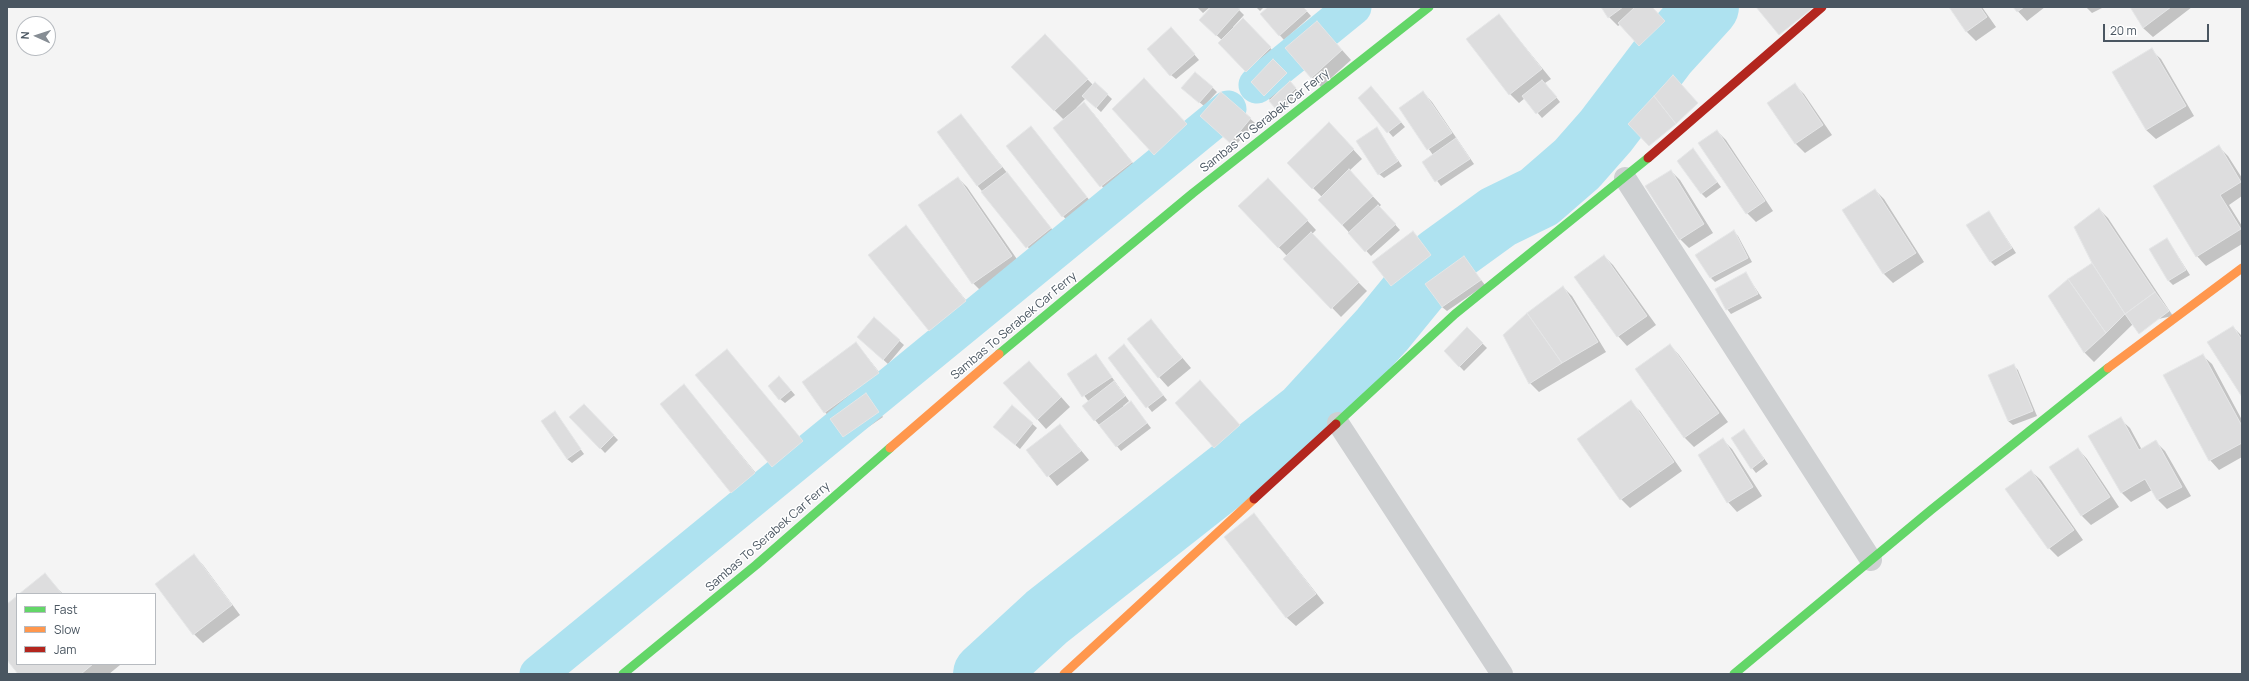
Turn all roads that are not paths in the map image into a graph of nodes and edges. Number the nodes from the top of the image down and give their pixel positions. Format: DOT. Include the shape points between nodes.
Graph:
graph roads {
  1 [pos="1429,7"];
  2 [pos="1822,7"];
  3 [pos="1625,178"];
  4 [pos="2242,268"];
  5 [pos="1338,423"];
  6 [pos="1871,560"];
  7 [pos="623,674"];
  8 [pos="1064,674"];
  9 [pos="1502,674"];
  10 [pos="1734,674"];
  1 -- 7 [label="main road, Sambas To Serabek Car Ferry" via="1181,203 955,391 756,565"];
  2 -- 3 [label="main road"];
  3 -- 5 [label="main road" via="1455,314"];
  3 -- 6 [label="street"];
  4 -- 6 [label="main road" via="2078,391"];
  5 -- 8 [label="main road"];
  5 -- 9 [label="street"];
  6 -- 10 [label="main road"];
}
